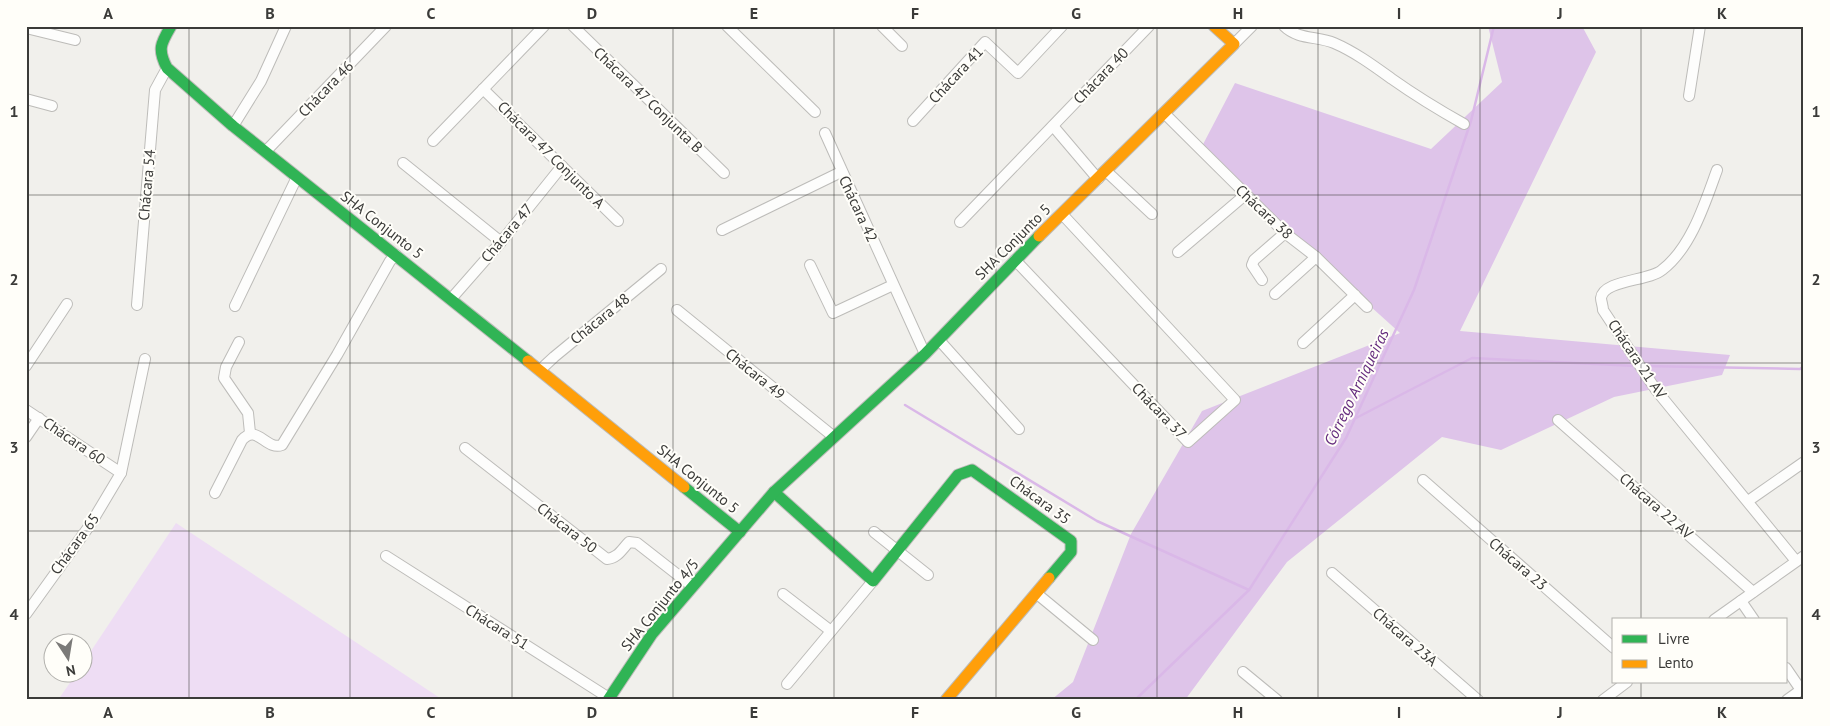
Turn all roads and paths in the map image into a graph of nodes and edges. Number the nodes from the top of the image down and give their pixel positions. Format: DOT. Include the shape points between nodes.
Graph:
graph roads {
  1 [pos="170,26"];
  2 [pos="286,26"];
  3 [pos="386,26"];
  4 [pos="544,26"];
  5 [pos="573,26"];
  6 [pos="727,26"];
  7 [pos="882,26"];
  8 [pos="1062,26"];
  9 [pos="1149,26"];
  10 [pos="1214,26"];
  11 [pos="1252,26"];
  12 [pos="1284,26"];
  13 [pos="1700,26"];
  14 [pos="26,28"];
  15 [pos="74,40"];
  16 [pos="1234,44"];
  17 [pos="902,46"];
  18 [pos="167,68"];
  19 [pos="484,89"];
  20 [pos="1689,96"];
  21 [pos="26,99"];
  22 [pos="52,106"];
  23 [pos="816,112"];
  24 [pos="1164,113"];
  25 [pos="912,121"];
  26 [pos="1464,124"];
  27 [pos="233,126"];
  28 [pos="1053,126"];
  29 [pos="825,133"];
  30 [pos="433,141"];
  31 [pos="266,151"];
  32 [pos="403,163"];
  33 [pos="562,166"];
  34 [pos="1717,170"];
  35 [pos="841,172"];
  36 [pos="724,173"];
  37 [pos="1102,175"];
  38 [pos="297,177"];
  39 [pos="1245,195"];
  40 [pos="1062,214"];
  41 [pos="1152,214"];
  42 [pos="618,221"];
  43 [pos="960,222"];
  44 [pos="722,230"];
  45 [pos="1285,233"];
  46 [pos="501,242"];
  47 [pos="1178,252"];
  48 [pos="396,255"];
  49 [pos="1316,257"];
  50 [pos="1015,260"];
  51 [pos="810,265"];
  52 [pos="661,269"];
  53 [pos="1262,280"];
  54 [pos="893,285"];
  55 [pos="1275,294"];
  56 [pos="1355,295"];
  57 [pos="451,299"];
  58 [pos="67,304"];
  59 [pos="137,305"];
  60 [pos="235,306"];
  61 [pos="1367,307"];
  62 [pos="677,310"];
  63 [pos="939,340"];
  64 [pos="238,342"];
  65 [pos="1303,343"];
  66 [pos="924,354"];
  67 [pos="145,359"];
  68 [pos="26,366"];
  69 [pos="540,370"];
  70 [pos="26,410"];
  71 [pos="39,418"];
  72 [pos="1558,420"];
  73 [pos="1019,429"];
  74 [pos="250,433"];
  75 [pos="26,437"];
  76 [pos="834,437"];
  77 [pos="465,448"];
  78 [pos="1804,462"];
  79 [pos="121,473"];
  80 [pos="1423,480"];
  81 [pos="774,492"];
  82 [pos="215,493"];
  83 [pos="1748,501"];
  84 [pos="740,532"];
  85 [pos="874,532"];
  86 [pos="898,551"];
  87 [pos="386,556"];
  88 [pos="1800,559"];
  89 [pos="1332,573"];
  90 [pos="928,575"];
  91 [pos="873,581"];
  92 [pos="692,586"];
  93 [pos="1753,592"];
  94 [pos="1036,593"];
  95 [pos="783,594"];
  96 [pos="1741,600"];
  97 [pos="26,614"];
  98 [pos="1717,618"];
  99 [pos="1753,618"];
  100 [pos="831,631"];
  101 [pos="1093,640"];
  102 [pos="1612,646"];
  103 [pos="1788,671"];
  104 [pos="1243,672"];
  105 [pos="787,684"];
  106 [pos="1623,684"];
  107 [pos="1802,689"];
  108 [pos="608,699"];
  109 [pos="946,700"];
  110 [pos="1277,700"];
  111 [pos="1478,700"];
  112 [pos="1602,700"];
  113 [pos="1787,700"];
  1 -- 18 [label="street" via="160,44 161,57"];
  2 -- 27 [label="street" via="261,82"];
  3 -- 31 [label="street, Chácara 46"];
  4 -- 19 [label="street"];
  5 -- 36 [label="street, Chácara 47 Conjunta B"];
  6 -- 23 [label="street"];
  7 -- 17 [label="street"];
  8 -- 25 [label="street, Chácara 41" via="1018,73 986,42"];
  9 -- 28 [label="street, Chácara 40"];
  10 -- 16 [label="street"];
  11 -- 16 [label="street, SHA Conjunto 5"];
  12 -- 26 [label="street" via="1290,32 1332,42 1352,52"];
  13 -- 20 [label="street"];
  14 -- 15 [label="street"];
  16 -- 24 [label="street, SHA Conjunto 5"];
  18 -- 27 [label="street, SHA Conjunto 5"];
  18 -- 59 [label="street, Chácara 54" via="155,90"];
  19 -- 30 [label="street"];
  19 -- 33 [label="street, Chácara 47 Conjunto A"];
  21 -- 22 [label="street"];
  24 -- 37 [label="street, SHA Conjunto 5"];
  24 -- 39 [label="street, Chácara 38"];
  27 -- 31 [label="street, SHA Conjunto 5"];
  28 -- 37 [label="street"];
  28 -- 43 [label="street, Chácara 40"];
  29 -- 35 [label="street, Chácara 42"];
  31 -- 38 [label="street, SHA Conjunto 5"];
  32 -- 46 [label="street"];
  33 -- 42 [label="street, Chácara 47 Conjunto A"];
  33 -- 46 [label="street, Chácara 47"];
  34 -- 83 [label="street, Chácara 21 AV" via="1700,214 1676,257 1661,272 1612,286 1601,298 1603,310 1656,390"];
  35 -- 44 [label="street"];
  35 -- 54 [label="street, Chácara 42"];
  37 -- 40 [label="street, SHA Conjunto 5"];
  37 -- 41 [label="street"];
  38 -- 48 [label="street, SHA Conjunto 5"];
  38 -- 60 [label="street"];
  39 -- 45 [label="street, Chácara 38"];
  39 -- 47 [label="street"];
  40 -- 50 [label="street, SHA Conjunto 5"];
  40 -- 50 [label="street, Chácara 37" via="1235,400 1188,442"];
  45 -- 49 [label="street, Chácara 38"];
  45 -- 53 [label="street" via="1254,260 1252,265"];
  46 -- 57 [label="street, Chácara 47"];
  48 -- 57 [label="street, SHA Conjunto 5"];
  48 -- 74 [label="street" via="282,445 270,444"];
  49 -- 55 [label="street"];
  49 -- 56 [label="street, Chácara 38"];
  50 -- 63 [label="street, SHA Conjunto 5"];
  51 -- 54 [label="street" via="832,313"];
  52 -- 69 [label="street, Chácara 48"];
  54 -- 66 [label="street, Chácara 42"];
  56 -- 61 [label="street, Chácara 38"];
  56 -- 65 [label="street"];
  57 -- 69 [label="street, SHA Conjunto 5"];
  58 -- 68 [label="street"];
  62 -- 76 [label="street, Chácara 49"];
  63 -- 66 [label="street, SHA Conjunto 5"];
  63 -- 73 [label="street"];
  64 -- 74 [label="street" via="224,378 248,413"];
  66 -- 76 [label="street, SHA Conjunto 5"];
  67 -- 79 [label="street"];
  69 -- 84 [label="street, SHA Conjunto 5"];
  70 -- 71 [label="street, Chácara 60"];
  71 -- 75 [label="street"];
  71 -- 79 [label="street, Chácara 60"];
  72 -- 93 [label="street, Chácara 22 AV"];
  74 -- 82 [label="street" via="242,440"];
  76 -- 81 [label="street, SHA Conjunto 5"];
  77 -- 92 [label="street, Chácara 50" via="607,559 613,559 629,542 638,543"];
  78 -- 83 [label="street"];
  79 -- 97 [label="street, Chácara 65" via="90,525"];
  80 -- 102 [label="street, Chácara 23"];
  81 -- 84 [label="street, SHA Conjunto 5"];
  81 -- 91 [label="street"];
  83 -- 88 [label="street, Chácara 21 AV"];
  84 -- 92 [label="street, SHA Conjunto 4/5"];
  85 -- 86 [label="street"];
  86 -- 90 [label="street"];
  86 -- 91 [label="street, Chácara 35"];
  86 -- 94 [label="street, Chácara 35" via="958,475 972,470 1072,543 1071,552"];
  87 -- 108 [label="street, Chácara 51"];
  88 -- 93 [label="street"];
  89 -- 111 [label="street, Chácara 23A"];
  91 -- 100 [label="street, Chácara 35"];
  92 -- 108 [label="street, SHA Conjunto 4/5" via="652,634"];
  93 -- 96 [label="street"];
  94 -- 101 [label="street"];
  94 -- 109 [label="street, Chácara 35"];
  95 -- 100 [label="street"];
  96 -- 98 [label="street"];
  96 -- 99 [label="street"];
  100 -- 105 [label="street, Chácara 35"];
  103 -- 107 [label="street"];
  104 -- 110 [label="street"];
  106 -- 112 [label="street"];
  107 -- 113 [label="street"];
}
